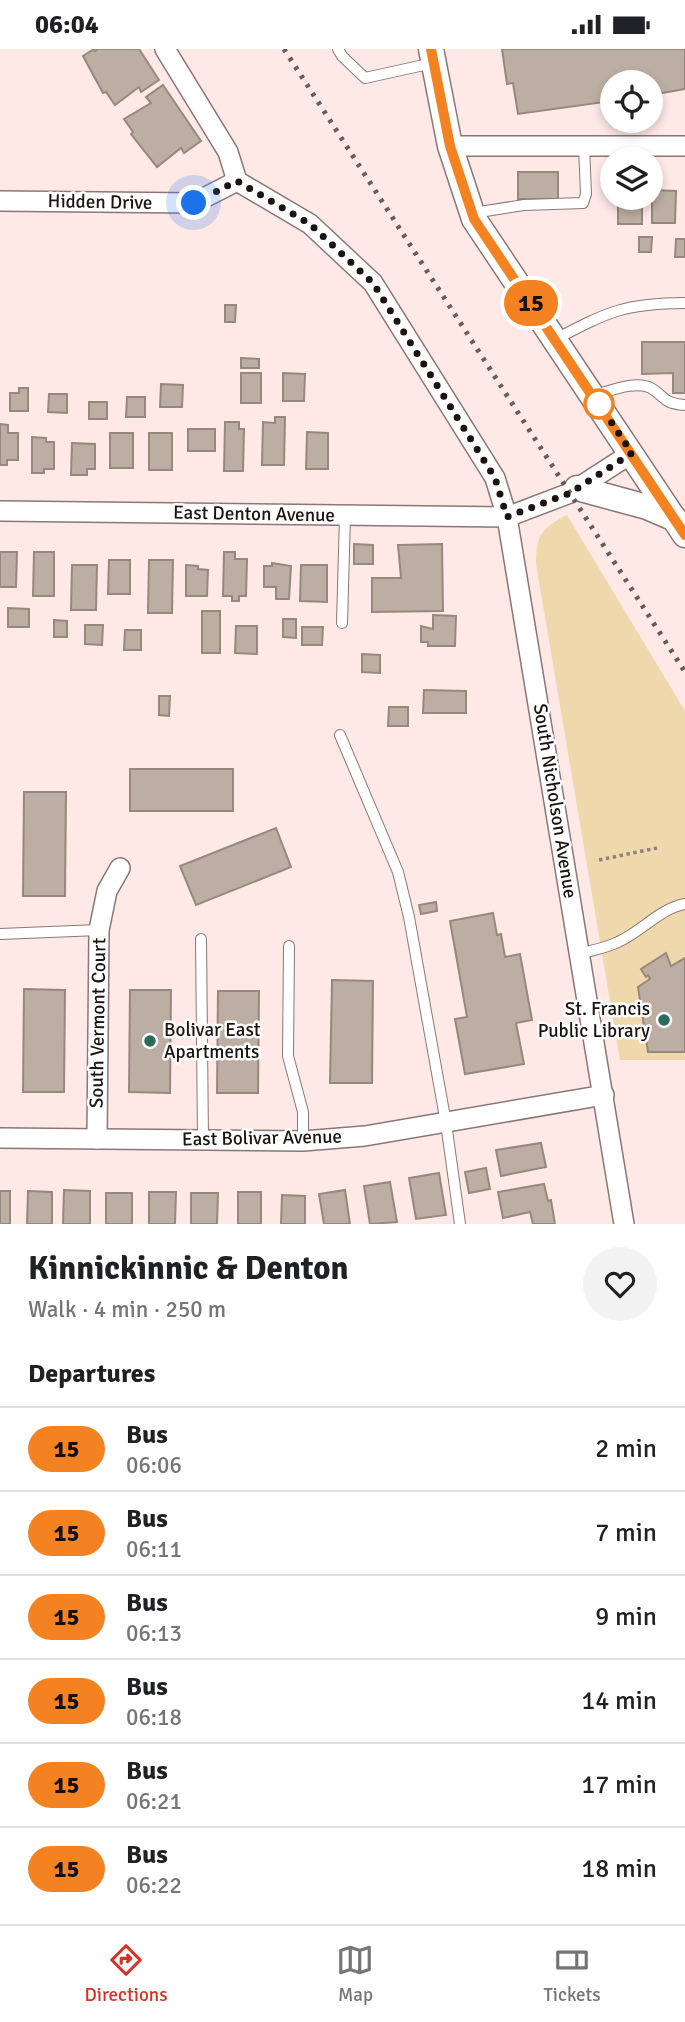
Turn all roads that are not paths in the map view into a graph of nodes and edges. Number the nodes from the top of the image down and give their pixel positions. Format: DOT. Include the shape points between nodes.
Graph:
graph roads {
  1 [pos="165,49"];
  2 [pos="338,49"];
  3 [pos="432,56"];
  4 [pos="450,146"];
  5 [pos="584,146"];
  6 [pos="685,146"];
  7 [pos="237,181"];
  8 [pos="0,201"];
  9 [pos="472,213"];
  10 [pos="685,303"];
  11 [pos="556,339"];
  12 [pos="593,395"];
  13 [pos="685,405"];
  14 [pos="632,453"];
  15 [pos="577,488"];
  16 [pos="0,511"];
  17 [pos="345,515"];
  18 [pos="507,517"];
  19 [pos="680,527"];
  20 [pos="342,623"];
  21 [pos="340,735"];
  22 [pos="120,869"];
  23 [pos="685,904"];
  24 [pos="99,930"];
  25 [pos="0,933"];
  26 [pos="201,939"];
  27 [pos="289,946"];
  28 [pos="580,954"];
  29 [pos="604,1095"];
  30 [pos="446,1122"];
  31 [pos="0,1138"];
  32 [pos="97,1139"];
  33 [pos="203,1140"];
  34 [pos="303,1141"];
  35 [pos="460,1224"];
  36 [pos="624,1224"];
  1 -- 7 [label="street" via="228,152"];
  2 -- 3 [label="lane" via="365,78"];
  3 -- 4 [label="street"];
  4 -- 5 [label="street"];
  4 -- 9 [label="street"];
  5 -- 6 [label="street"];
  5 -- 9 [label="lane" via="583,203 517,205"];
  7 -- 8 [label="street, Hidden Drive" via="194,203"];
  7 -- 18 [label="street" via="310,224 373,283 495,478"];
  9 -- 11 [label="street"];
  10 -- 11 [label="lane" via="624,308"];
  11 -- 12 [label="street"];
  12 -- 13 [label="lane" via="646,386 667,403"];
  12 -- 14 [label="street"];
  14 -- 15 [label="street"];
  14 -- 19 [label="street"];
  15 -- 18 [label="street"];
  15 -- 19 [label="street" via="647,506"];
  16 -- 17 [label="street, East Denton Avenue"];
  17 -- 18 [label="street, East Denton Avenue"];
  17 -- 20 [label="lane"];
  18 -- 28 [label="street, South Nicholson Avenue"];
  21 -- 30 [label="lane" via="398,872"];
  22 -- 24 [label="street, South Vermont Court" via="107,891"];
  23 -- 28 [label="lane" via="662,913 618,942"];
  24 -- 25 [label="lane"];
  24 -- 32 [label="street, South Vermont Court"];
  26 -- 33 [label="lane"];
  27 -- 34 [label="lane" via="288,1056 303,1112"];
  28 -- 29 [label="street, South Nicholson Avenue"];
  29 -- 30 [label="street, East Bolivar Avenue"];
  29 -- 36 [label="street, South Nicholson Avenue"];
  30 -- 34 [label="street, East Bolivar Avenue"];
  30 -- 35 [label="lane"];
  31 -- 32 [label="street, East Bolivar Avenue"];
  32 -- 33 [label="street, East Bolivar Avenue"];
  33 -- 34 [label="street, East Bolivar Avenue"];
}
